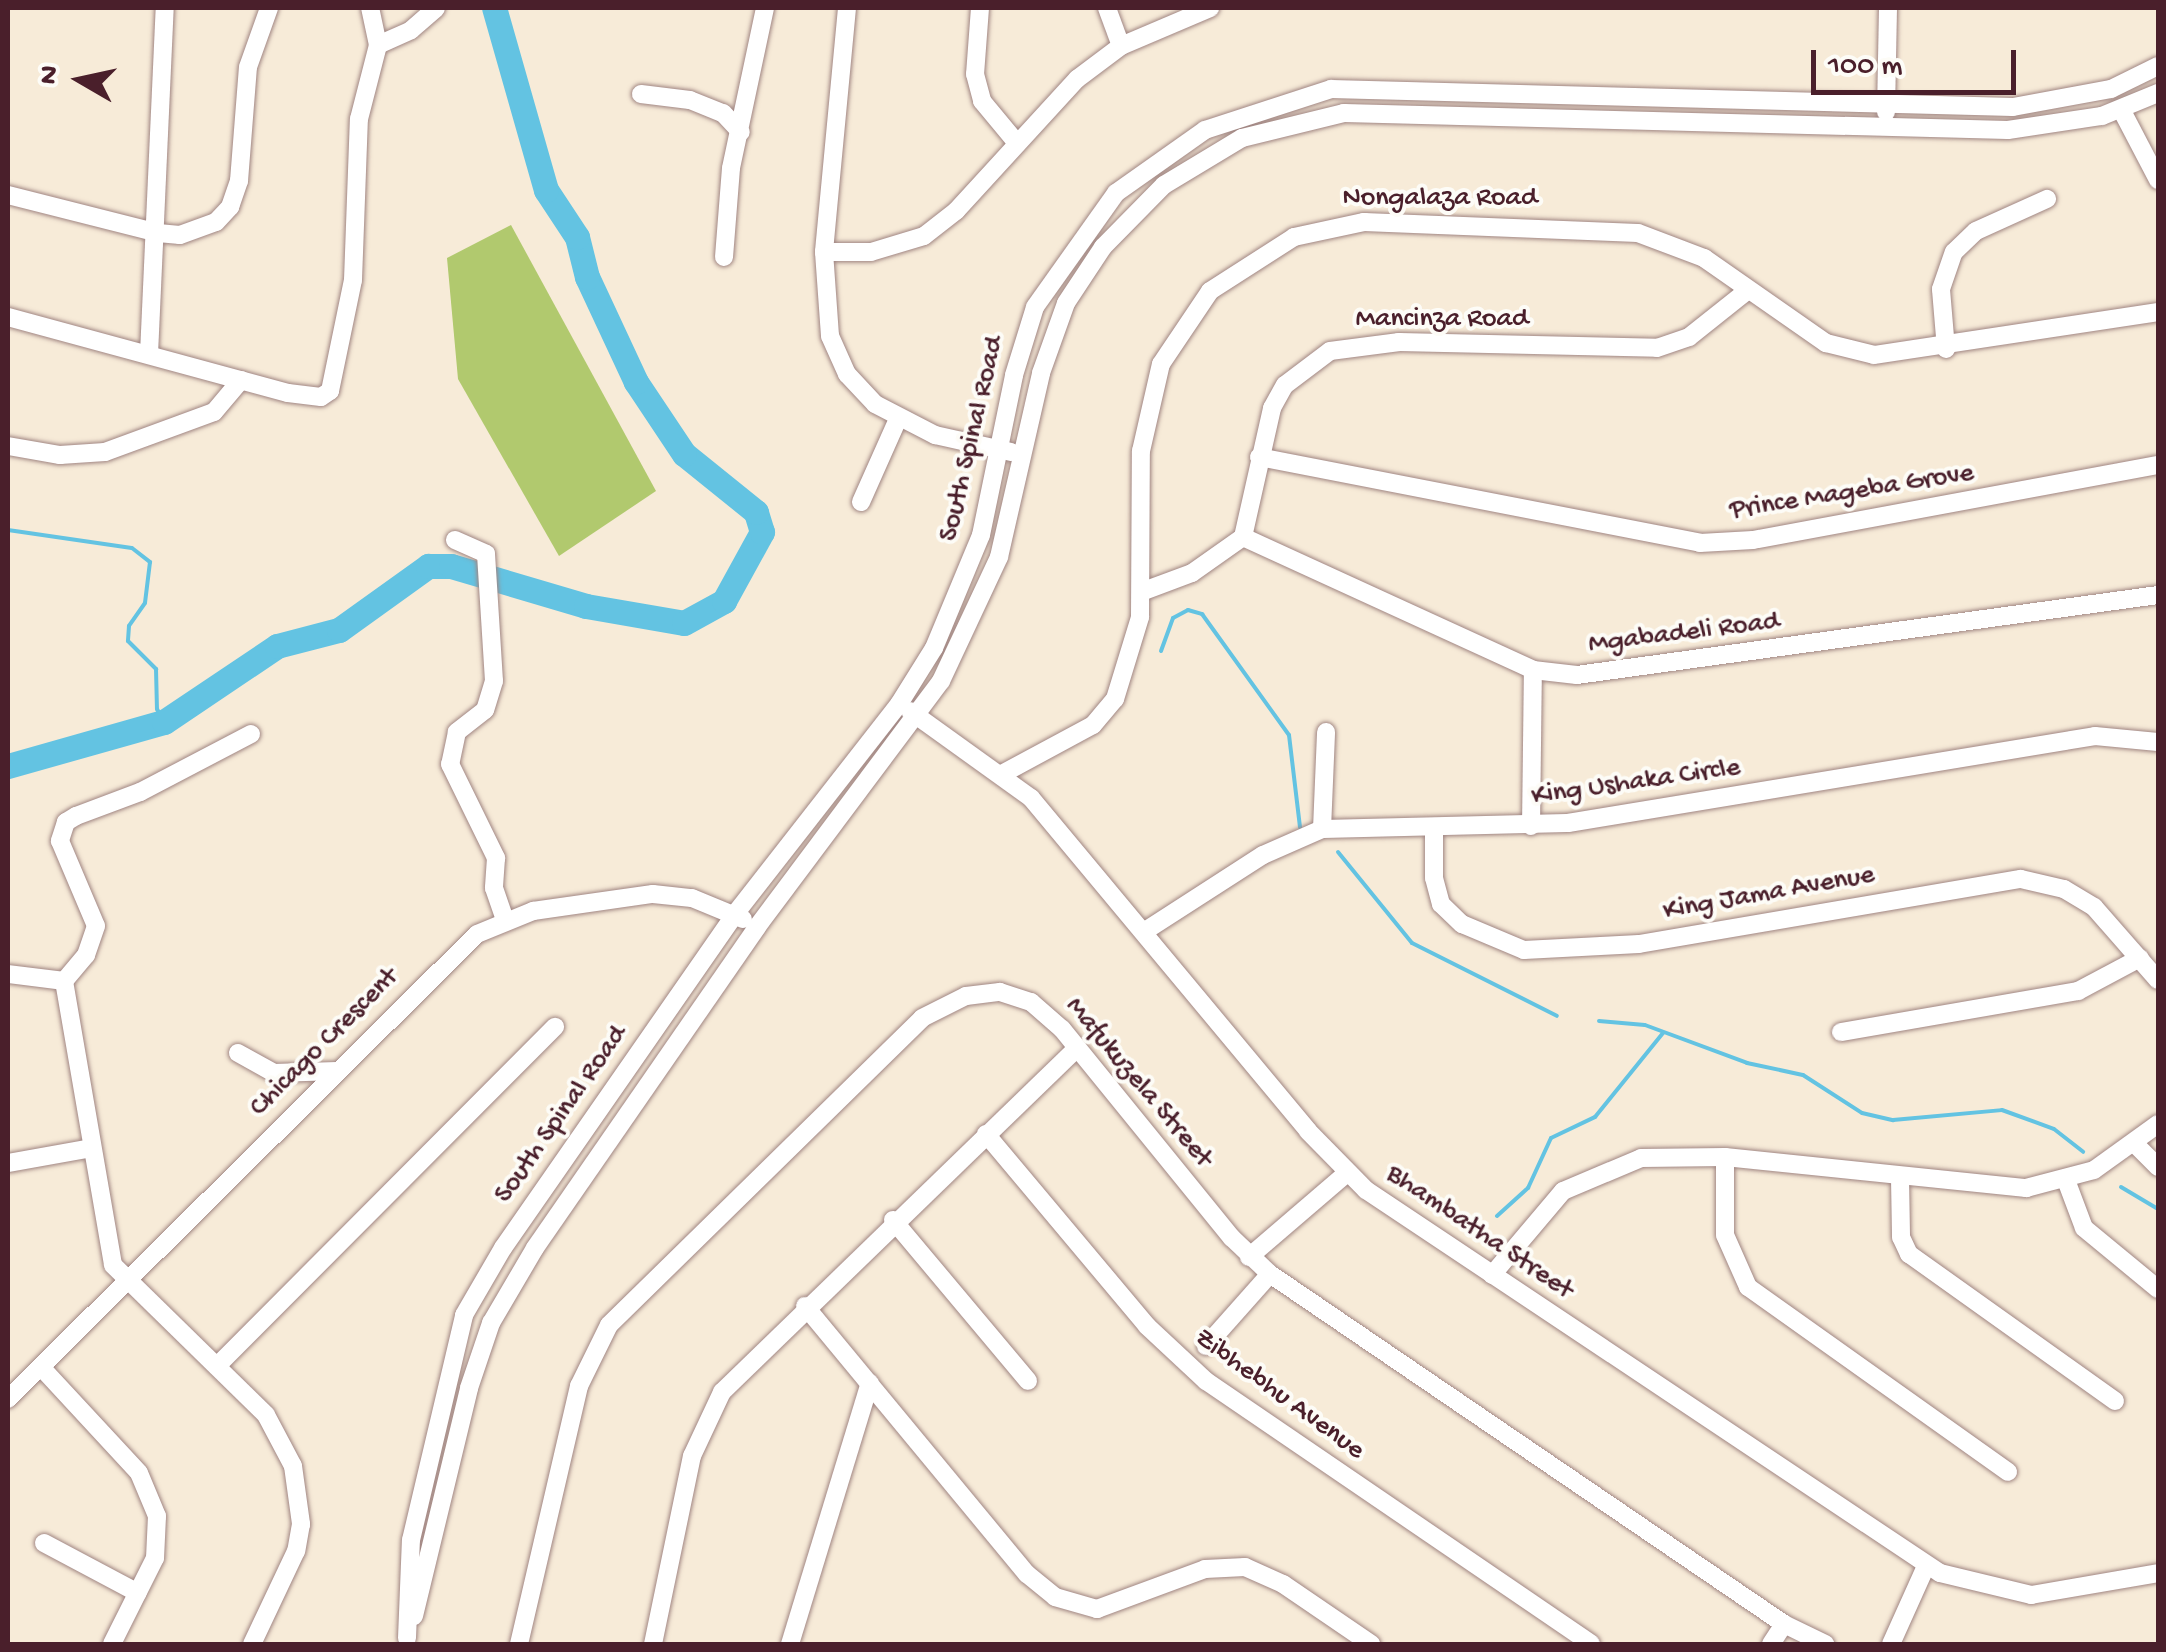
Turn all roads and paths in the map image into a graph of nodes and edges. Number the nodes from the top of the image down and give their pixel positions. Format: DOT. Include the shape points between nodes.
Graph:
graph roads {
  1 [pos="165,8"];
  2 [pos="269,8"];
  3 [pos="370,8"];
  4 [pos="436,8"];
  5 [pos="765,8"];
  6 [pos="847,8"];
  7 [pos="980,8"];
  8 [pos="1107,8"];
  9 [pos="1210,8"];
  10 [pos="1888,8"];
  11 [pos="378,45"];
  12 [pos="1122,46"];
  13 [pos="2158,66"];
  14 [pos="2158,93"];
  15 [pos="641,94"];
  16 [pos="1886,103"];
  17 [pos="2122,110"];
  18 [pos="1886,126"];
  19 [pos="742,132"];
  20 [pos="1016,142"];
  21 [pos="2158,180"];
  22 [pos="8,196"];
  23 [pos="2047,198"];
  24 [pos="158,233"];
  25 [pos="824,252"];
  26 [pos="724,258"];
  27 [pos="1748,290"];
  28 [pos="2158,312"];
  29 [pos="8,318"];
  30 [pos="1946,348"];
  31 [pos="149,354"];
  32 [pos="241,380"];
  33 [pos="898,419"];
  34 [pos="8,446"];
  35 [pos="1000,450"];
  36 [pos="1024,454"];
  37 [pos="1259,457"];
  38 [pos="2158,465"];
  39 [pos="861,502"];
  40 [pos="1242,537"];
  41 [pos="455,540"];
  42 [pos="1142,592"];
  43 [pos="2158,594"];
  44 [pos="1534,670"];
  45 [pos="899,704"];
  46 [pos="917,716"];
  47 [pos="1326,732"];
  48 [pos="251,734"];
  49 [pos="2158,742"];
  50 [pos="1002,774"];
  51 [pos="1531,826"];
  52 [pos="1434,827"];
  53 [pos="1322,829"];
  54 [pos="735,914"];
  55 [pos="505,920"];
  56 [pos="757,927"];
  57 [pos="1144,932"];
  58 [pos="2140,958"];
  59 [pos="8,974"];
  60 [pos="2158,980"];
  61 [pos="64,982"];
  62 [pos="555,1027"];
  63 [pos="1841,1032"];
  64 [pos="1077,1048"];
  65 [pos="238,1052"];
  66 [pos="336,1071"];
  67 [pos="2158,1124"];
  68 [pos="986,1134"];
  69 [pos="2136,1144"];
  70 [pos="91,1148"];
  71 [pos="1726,1157"];
  72 [pos="8,1162"];
  73 [pos="2158,1167"];
  74 [pos="1347,1173"];
  75 [pos="1900,1178"];
  76 [pos="2066,1180"];
  77 [pos="894,1220"];
  78 [pos="1250,1256"];
  79 [pos="1270,1274"];
  80 [pos="1492,1275"];
  81 [pos="125,1283"];
  82 [pos="2158,1288"];
  83 [pos="804,1306"];
  84 [pos="1206,1346"];
  85 [pos="218,1366"];
  86 [pos="41,1367"];
  87 [pos="15,1380"];
  88 [pos="1028,1382"];
  89 [pos="870,1383"];
  90 [pos="8,1400"];
  91 [pos="2115,1401"];
  92 [pos="2008,1472"];
  93 [pos="44,1543"];
  94 [pos="1926,1566"];
  95 [pos="2158,1573"];
  96 [pos="138,1592"];
  97 [pos="1784,1624"];
  98 [pos="406,1641"];
  99 [pos="119,1642"];
  100 [pos="252,1644"];
  101 [pos="519,1644"];
  102 [pos="652,1644"];
  103 [pos="790,1644"];
  104 [pos="1371,1644"];
  105 [pos="1591,1644"];
  106 [pos="1771,1644"];
  107 [pos="1826,1644"];
  108 [pos="1891,1644"];
  1 -- 24 [label="street"];
  2 -- 24 [label="street" via="248,66 239,181 230,207 197,231"];
  3 -- 11 [label="street"];
  4 -- 11 [label="street" via="411,30"];
  5 -- 19 [label="street"];
  6 -- 25 [label="street"];
  7 -- 20 [label="street" via="976,74 982,101"];
  8 -- 12 [label="street"];
  9 -- 12 [label="street"];
  10 -- 16 [label="street"];
  11 -- 32 [label="street" via="359,119 357,240 338,376 321,397"];
  12 -- 20 [label="street" via="1078,79"];
  13 -- 16 [label="street, South Spinal Road" via="2111,89 2043,104"];
  14 -- 17 [label="street, South Spinal Road"];
  15 -- 19 [label="street" via="690,100 723,114"];
  16 -- 18 [label="street"];
  16 -- 35 [label="street, South Spinal Road" via="1381,87 1331,89 1242,113 1143,170 1071,250 1024,338"];
  17 -- 18 [label="street, South Spinal Road" via="2008,130"];
  17 -- 21 [label="street"];
  18 -- 36 [label="street, South Spinal Road" via="1387,111 1320,115 1242,138 1164,185 1082,274 1052,336"];
  19 -- 26 [label="street" via="723,217"];
  20 -- 25 [label="street" via="956,211 924,236 871,252"];
  22 -- 24 [label="street"];
  23 -- 30 [label="street" via="1976,231 1954,252 1940,289"];
  24 -- 31 [label="street"];
  25 -- 33 [label="street" via="824,313 836,352 860,391"];
  27 -- 30 [label="street, Nongalaza Road" via="1842,349 1891,356"];
  27 -- 37 [label="street, Mancinza Road" via="1689,337 1656,348 1399,342 1330,350 1285,385"];
  27 -- 42 [label="street, Nongalaza Road" via="1676,245 1588,227 1364,222 1320,228 1268,249 1210,290 1173,339 1153,384 1140,479"];
  28 -- 30 [label="street, Nongalaza Road"];
  29 -- 31 [label="street"];
  31 -- 32 [label="street"];
  32 -- 34 [label="street" via="214,412 104,452 60,455"];
  33 -- 35 [label="street"];
  33 -- 39 [label="street"];
  35 -- 36 [label="street"];
  35 -- 45 [label="street, South Spinal Road" via="965,580"];
  36 -- 46 [label="street, South Spinal Road" via="999,557 972,623"];
  37 -- 38 [label="street, Prince Mageba Grove" via="1700,542 1754,540"];
  37 -- 40 [label="street, Mancinza Road"];
  40 -- 42 [label="street" via="1192,573"];
  40 -- 44 [label="street, Mgabadeli Road"];
  41 -- 55 [label="street" via="486,556 491,699 457,732 450,764 496,858 494,888"];
  42 -- 50 [label="street, Nongalaza Road" via="1136,642 1115,699 1092,725"];
  43 -- 44 [label="street, Mgabadeli Road" via="1604,675"];
  44 -- 51 [label="street"];
  45 -- 46 [label="street, Bhambatha Street"];
  45 -- 54 [label="street, South Spinal Road"];
  46 -- 50 [label="street, Bhambatha Street"];
  46 -- 56 [label="street, South Spinal Road"];
  47 -- 53 [label="street"];
  48 -- 61 [label="street" via="66,822 60,842 96,926 86,955"];
  49 -- 51 [label="street, King Ushaka Circle" via="2095,736 1644,814"];
  50 -- 57 [label="street, Bhambatha Street" via="1042,809"];
  51 -- 52 [label="street, King Ushaka Circle"];
  52 -- 53 [label="street, King Ushaka Circle"];
  52 -- 58 [label="street, King Jama Avenue" via="1441,904 1462,924 1524,950 1640,944 2021,879 2081,898"];
  53 -- 57 [label="street, King Ushaka Circle" via="1263,855"];
  54 -- 55 [label="street, Chicago Crescent" via="668,894 562,904"];
  54 -- 56 [label="street, Chicago Crescent"];
  54 -- 98 [label="street, South Spinal Road" via="503,1248 464,1316 411,1540"];
  55 -- 66 [label="street, Chicago Crescent" via="447,961"];
  56 -- 98 [label="street, South Spinal Road" via="534,1248 491,1322"];
  57 -- 74 [label="street, Bhambatha Street"];
  58 -- 60 [label="street, King Jama Avenue"];
  58 -- 63 [label="street" via="2090,988"];
  59 -- 61 [label="street"];
  61 -- 70 [label="street"];
  62 -- 85 [label="street"];
  64 -- 68 [label="street"];
  64 -- 78 [label="street, Mafukuzela Street"];
  64 -- 101 [label="street, Mafukuzela Street" via="1045,1012 1017,996 983,992 937,1008 626,1303 598,1342 579,1386"];
  65 -- 66 [label="street" via="274,1073"];
  66 -- 81 [label="street, Chicago Crescent"];
  67 -- 69 [label="street"];
  68 -- 77 [label="street"];
  68 -- 105 [label="street, Zibhebhu Avenue" via="1147,1326 1206,1382"];
  69 -- 73 [label="street"];
  69 -- 76 [label="street"];
  70 -- 72 [label="street"];
  70 -- 81 [label="street" via="107,1249"];
  71 -- 75 [label="street"];
  71 -- 80 [label="street" via="1641,1158 1578,1181 1546,1206"];
  71 -- 92 [label="street" via="1725,1234 1748,1287"];
  74 -- 78 [label="street"];
  74 -- 80 [label="street, Bhambatha Street"];
  75 -- 76 [label="street" via="2006,1188"];
  75 -- 91 [label="street" via="1899,1223 1909,1254"];
  76 -- 82 [label="street" via="2084,1228"];
  77 -- 83 [label="street"];
  77 -- 88 [label="street"];
  78 -- 79 [label="street, Mafukuzela Street"];
  79 -- 84 [label="street"];
  79 -- 97 [label="street, Mafukuzela Street"];
  80 -- 94 [label="street, Bhambatha Street"];
  81 -- 85 [label="street"];
  81 -- 86 [label="street, Chicago Crescent"];
  83 -- 89 [label="street"];
  83 -- 102 [label="street" via="735,1375 702,1430"];
  85 -- 100 [label="street" via="283,1440 299,1496 296,1551"];
  86 -- 87 [label="street, Chicago Crescent"];
  86 -- 96 [label="street" via="151,1494 158,1538"];
  87 -- 90 [label="street, Chicago Crescent"];
  89 -- 103 [label="street"];
  89 -- 104 [label="street" via="1027,1574 1068,1604 1097,1609 1205,1569 1245,1568 1283,1584"];
  93 -- 96 [label="street"];
  94 -- 95 [label="street, Bhambatha Street" via="1983,1588 2030,1595"];
  94 -- 108 [label="street"];
  96 -- 99 [label="street"];
  97 -- 106 [label="street"];
  97 -- 107 [label="street, Mafukuzela Street"];
}
